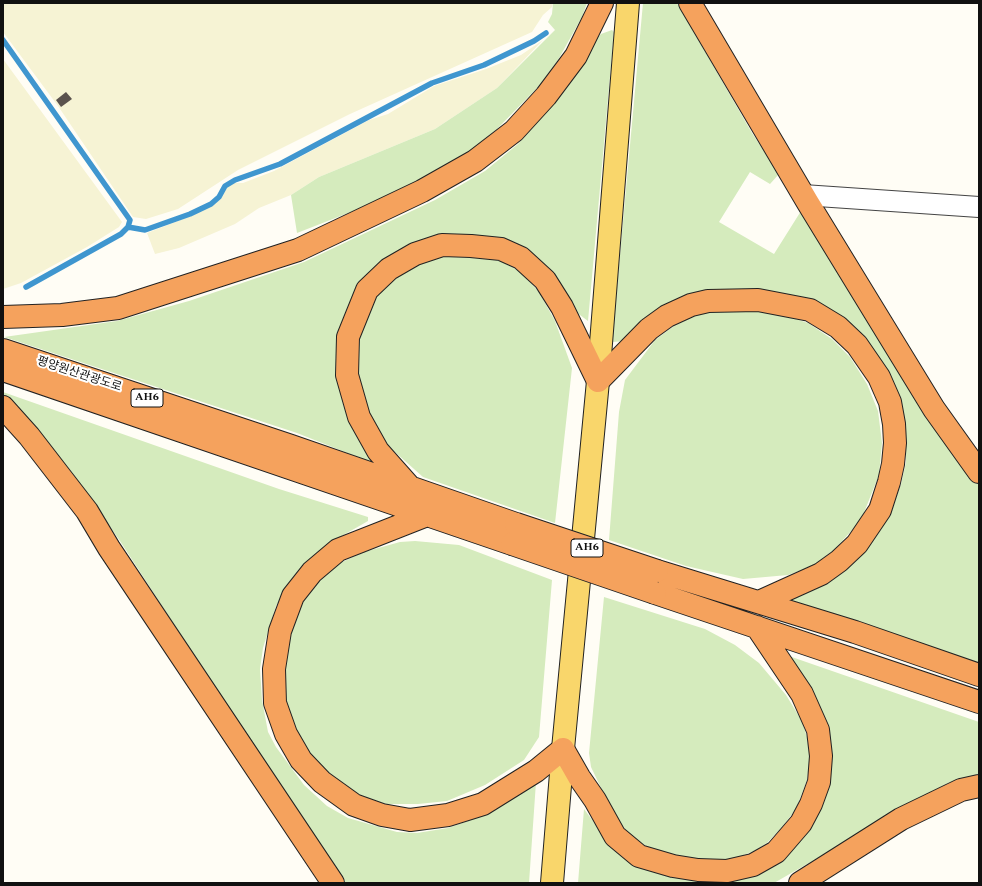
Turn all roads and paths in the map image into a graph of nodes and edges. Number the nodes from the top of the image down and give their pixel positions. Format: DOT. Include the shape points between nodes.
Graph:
graph roads {
  1 [pos="602,3"];
  2 [pos="628,3"];
  3 [pos="690,3"];
  4 [pos="803,194"];
  5 [pos="979,207"];
  6 [pos="3,317"];
  7 [pos="3,350"];
  8 [pos="3,370"];
  9 [pos="598,381"];
  10 [pos="3,407"];
  11 [pos="288,456"];
  12 [pos="979,472"];
  13 [pos="410,487"];
  14 [pos="428,515"];
  15 [pos="514,534"];
  16 [pos="759,602"];
  17 [pos="757,628"];
  18 [pos="979,675"];
  19 [pos="979,702"];
  20 [pos="563,749"];
  21 [pos="979,786"];
  22 [pos="333,883"];
  23 [pos="552,883"];
  24 [pos="800,883"];
  1 -- 6 [label="highway" via="576,56 546,96 514,130 475,161 422,191 298,250 118,308 62,315"];
  2 -- 9 [label="main road"];
  3 -- 4 [label="highway"];
  4 -- 5 [label="street"];
  4 -- 12 [label="highway" via="934,409"];
  7 -- 11 [label="highway, 평양원산관광도로 / AH6"];
  8 -- 11 [label="highway"];
  9 -- 13 [label="highway" via="562,307 545,280 521,258 501,249 470,246 442,245 415,254 389,269 367,290 348,337 347,375 359,417 378,451"];
  9 -- 16 [label="highway" via="649,329 667,316 708,300 758,300 810,310 838,327 857,345 879,377 890,402 894,424 893,464 880,510 856,544 839,561 821,574"];
  9 -- 20 [label="main road"];
  10 -- 22 [label="highway" via="29,436 87,511 109,548"];
  11 -- 13 [label="highway"];
  11 -- 14 [label="highway"];
  13 -- 15 [label="highway"];
  14 -- 15 [label="highway"];
  14 -- 20 [label="highway" via="338,550 312,572 294,596 280,630 274,669 275,703 286,734 301,760 322,782 354,805 382,815 410,820 448,814 483,804 536,771"];
  15 -- 16 [label="highway, AH6, bridge" via="657,571"];
  15 -- 17 [label="highway, bridge" via="655,593"];
  16 -- 18 [label="highway"];
  17 -- 19 [label="highway"];
  17 -- 20 [label="highway" via="802,694 818,730 821,756 819,782 811,804 801,823 776,852 753,865 727,871 673,866 639,856 615,836"];
  20 -- 23 [label="main road"];
  21 -- 24 [label="highway" via="961,790 901,819"];
}
